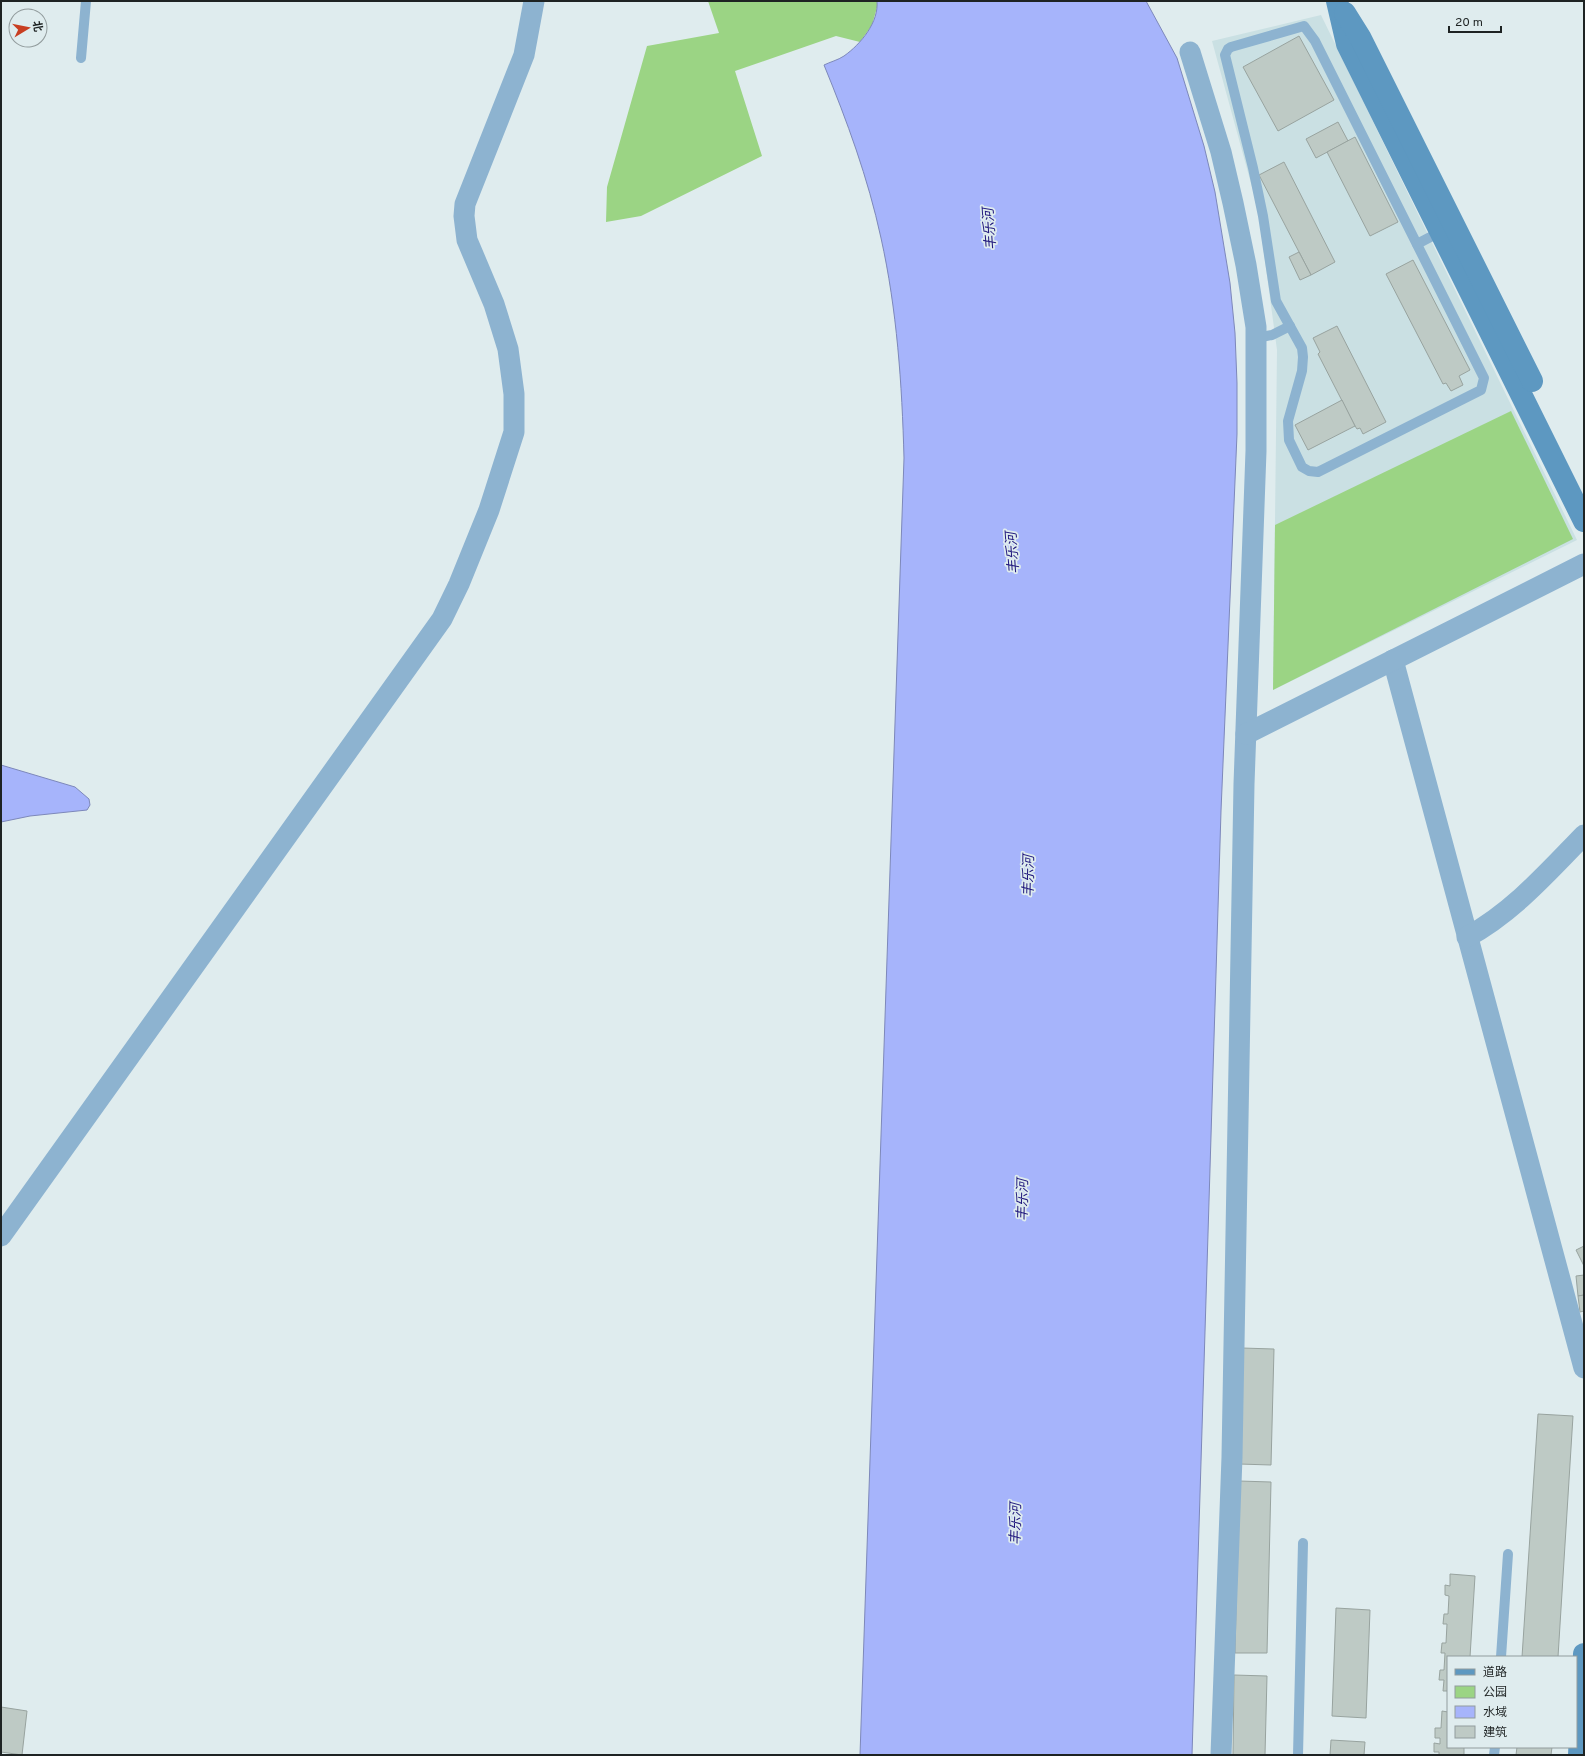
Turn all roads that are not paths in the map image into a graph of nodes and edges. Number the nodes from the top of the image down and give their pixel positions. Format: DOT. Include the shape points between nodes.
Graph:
graph roads {
  1 [pos="86,1"];
  2 [pos="534,1"];
  3 [pos="1337,1"];
  4 [pos="1190,52"];
  5 [pos="81,58"];
  6 [pos="1440,232"];
  7 [pos="1417,244"];
  8 [pos="1290,326"];
  9 [pos="1256,338"];
  10 [pos="1584,486"];
  11 [pos="1584,521"];
  12 [pos="1584,564"];
  13 [pos="1393,660"];
  14 [pos="1246,734"];
  15 [pos="1584,835"];
  16 [pos="1467,937"];
  17 [pos="5,1222"];
  18 [pos="1584,1368"];
  19 [pos="1303,1543"];
  20 [pos="1508,1554"];
  21 [pos="1584,1654"];
  22 [pos="1501,1656"];
  23 [pos="1221,1755"];
  24 [pos="1298,1755"];
  25 [pos="1578,1755"];
  1 -- 5 [label="lane"];
  2 -- 17 [label="street" via="524,55 465,204 467,240 508,349 514,394 514,432 475,549 442,619"];
  3 -- 6 [label="street" via="1347,44"];
  3 -- 10 [label="street" via="1360,37"];
  4 -- 9 [label="street" via="1221,152 1233,203 1246,265"];
  6 -- 7 [label="lane"];
  6 -- 11 [label="street"];
  7 -- 8 [label="lane" via="1484,378 1481,390 1318,472 1309,471 1302,467 1287,432 1303,358 1302,348"];
  7 -- 8 [label="lane" via="1315,41 1304,26 1231,47 1225,55 1263,216 1276,301"];
  8 -- 9 [label="lane" via="1272,335"];
  9 -- 14 [label="street" via="1256,451"];
  12 -- 13 [label="street"];
  13 -- 14 [label="street"];
  13 -- 16 [label="street"];
  14 -- 23 [label="street" via="1232,1457"];
  15 -- 16 [label="street" via="1537,884 1487,926"];
  16 -- 18 [label="street"];
  19 -- 24 [label="lane"];
  20 -- 22 [label="lane"];
  21 -- 25 [label="street"];
}
